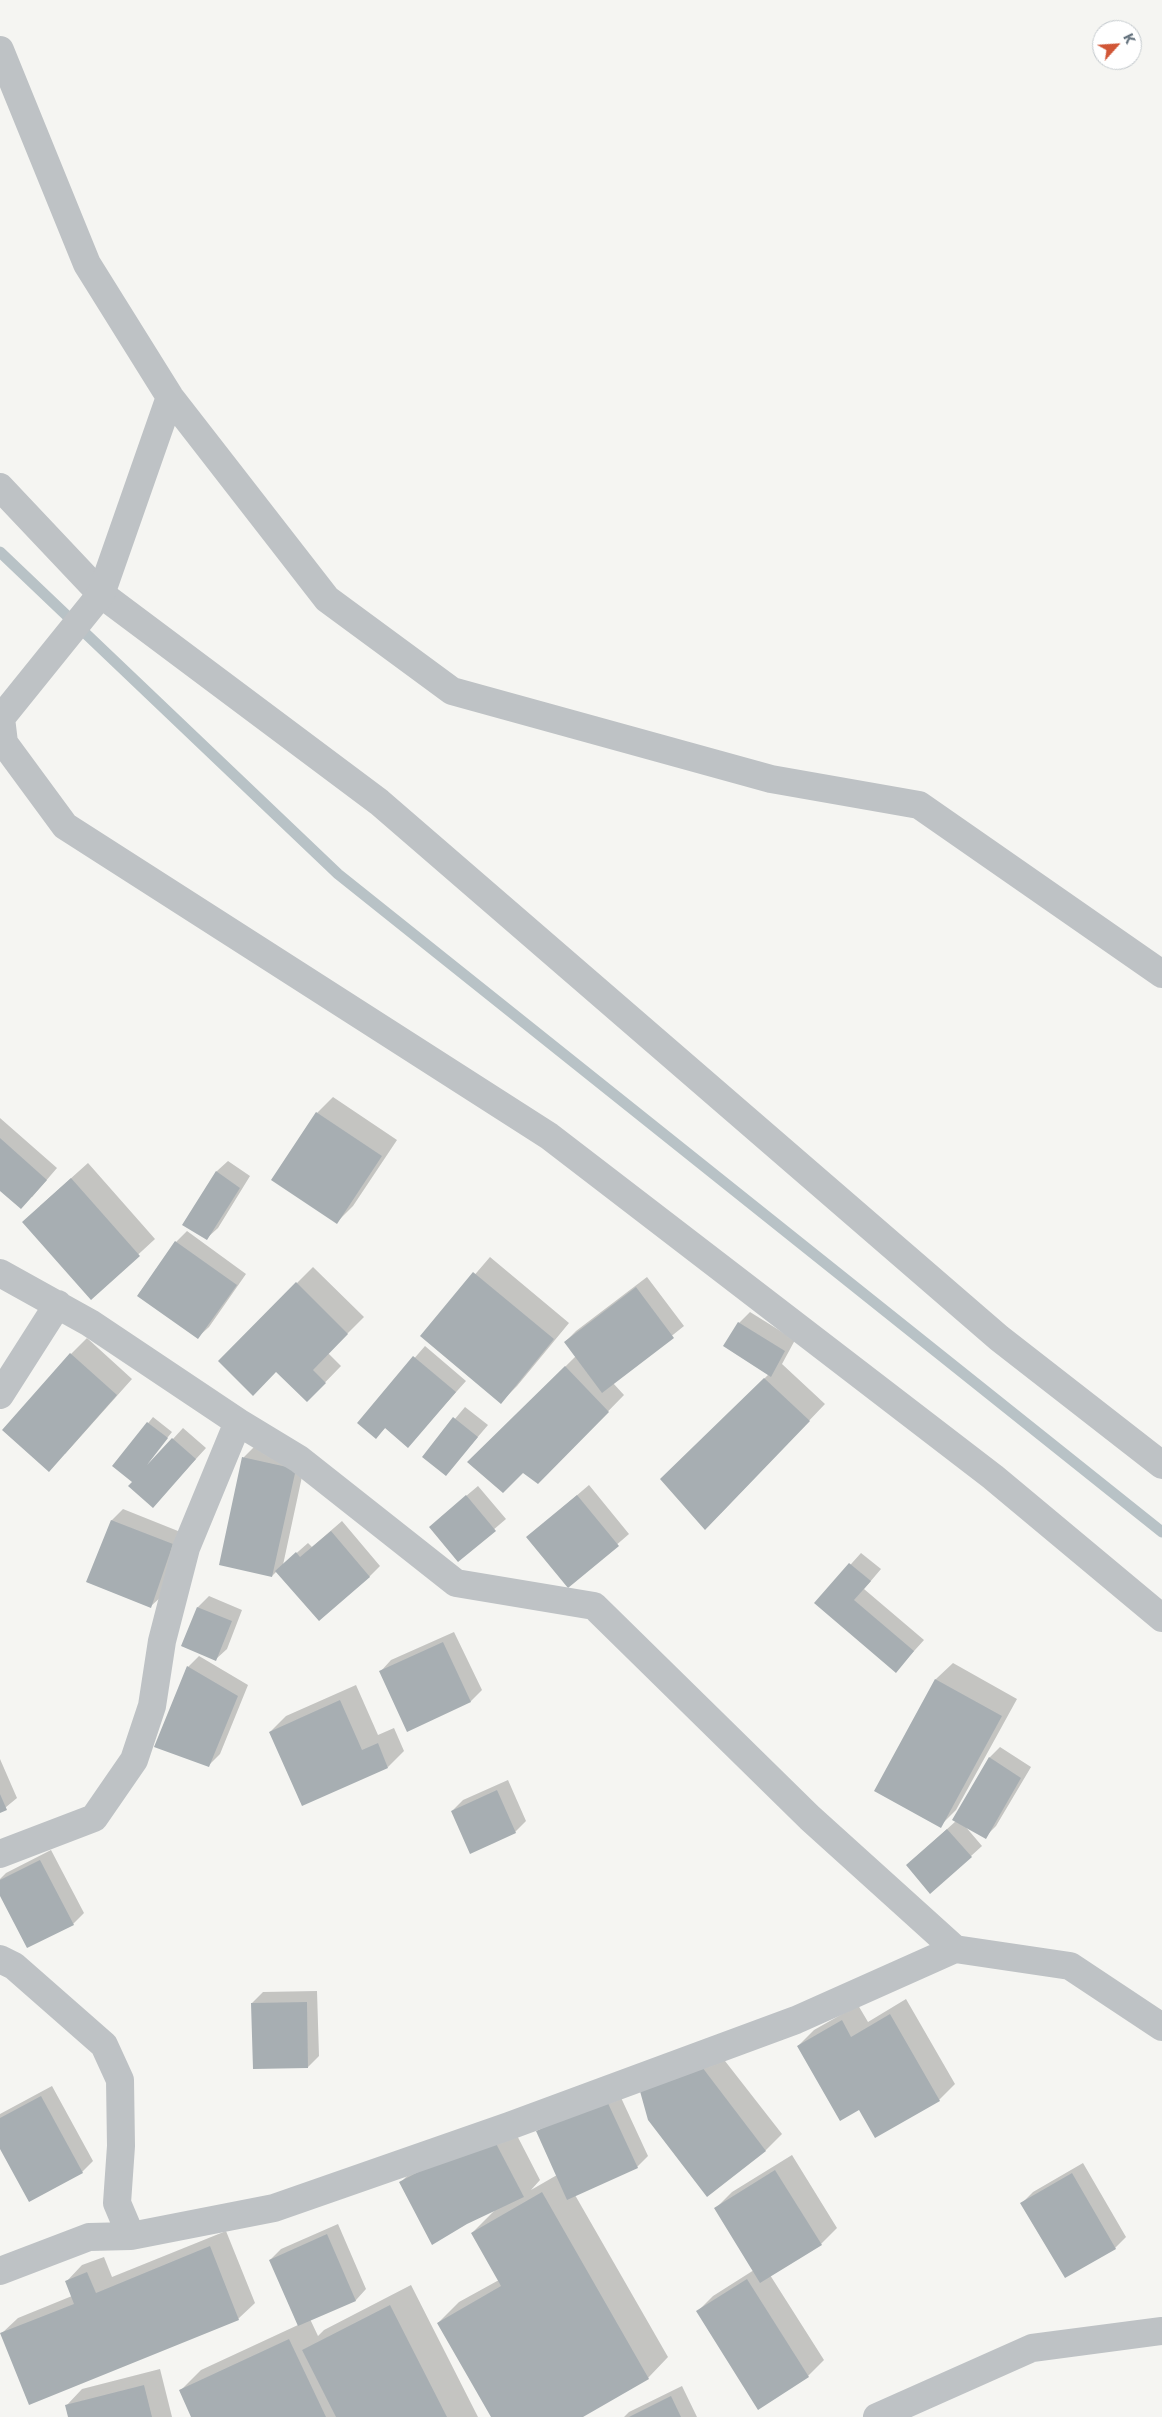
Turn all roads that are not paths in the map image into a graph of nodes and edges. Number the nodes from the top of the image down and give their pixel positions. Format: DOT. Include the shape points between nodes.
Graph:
graph roads {
  1 [pos="0,50"];
  2 [pos="170,397"];
  3 [pos="0,487"];
  4 [pos="95,601"];
  5 [pos="0,718"];
  6 [pos="1162,974"];
  7 [pos="0,1273"];
  8 [pos="58,1304"];
  9 [pos="0,1395"];
  10 [pos="238,1422"];
  11 [pos="1162,1465"];
  12 [pos="1162,1618"];
  13 [pos="0,1854"];
  14 [pos="955,1949"];
  15 [pos="0,1959"];
  16 [pos="1162,2027"];
  17 [pos="132,2236"];
  18 [pos="0,2271"];
  19 [pos="1162,2331"];
  20 [pos="877,2417"];
  1 -- 2 [label="street" via="87,264"];
  2 -- 4 [label="street"];
  2 -- 6 [label="street" via="327,598 452,691 771,779 920,806"];
  3 -- 4 [label="street"];
  4 -- 5 [label="street"];
  4 -- 11 [label="street" via="379,802 999,1338"];
  5 -- 12 [label="street" via="4,743 65,826 548,1136 994,1477"];
  7 -- 8 [label="street"];
  8 -- 9 [label="street"];
  8 -- 10 [label="street"];
  10 -- 13 [label="street" via="186,1548 162,1641 152,1706 134,1760 94,1818"];
  10 -- 14 [label="street" via="299,1460 456,1583 594,1606 810,1818"];
  14 -- 16 [label="street" via="1070,1966"];
  14 -- 17 [label="street" via="796,2020 274,2208"];
  15 -- 17 [label="street" via="14,1966 104,2045 120,2080 121,2146 116,2203"];
  17 -- 18 [label="street" via="89,2237"];
  19 -- 20 [label="street" via="1032,2348"];
}
